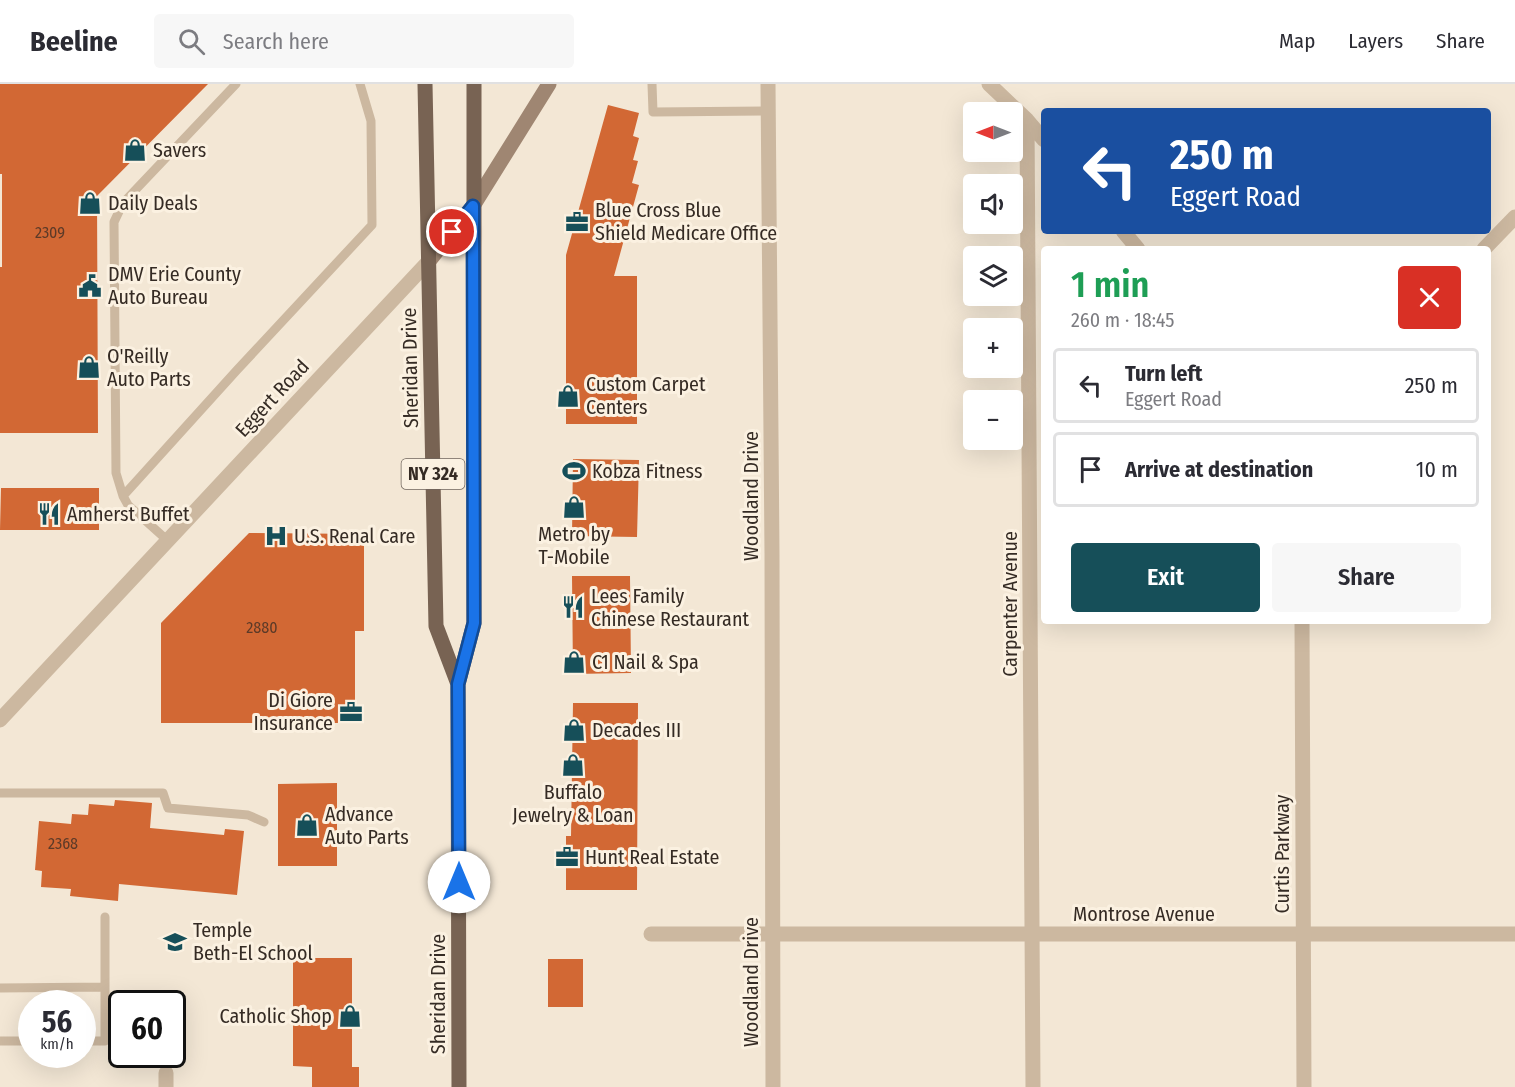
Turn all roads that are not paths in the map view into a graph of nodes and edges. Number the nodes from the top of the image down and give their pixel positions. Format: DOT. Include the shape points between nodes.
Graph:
graph roads {
  1 [pos="236,84"];
  2 [pos="425,84"];
  3 [pos="474,84"];
  4 [pos="549,84"];
  5 [pos="652,84"];
  6 [pos="768,84"];
  7 [pos="989,84"];
  8 [pos="359,85"];
  9 [pos="769,111"];
  10 [pos="1027,120"];
  11 [pos="1041,136"];
  12 [pos="473,206"];
  13 [pos="1515,217"];
  14 [pos="1126,234"];
  15 [pos="1136,246"];
  16 [pos="1487,246"];
  17 [pos="429,261"];
  18 [pos="123,496"];
  19 [pos="167,540"];
  20 [pos="1302,624"];
  21 [pos="458,684"];
  22 [pos="0,720"];
  23 [pos="0,793"];
  24 [pos="264,822"];
  25 [pos="105,917"];
  26 [pos="651,934"];
  27 [pos="1304,934"];
  28 [pos="1515,934"];
  29 [pos="772,935"];
  30 [pos="1032,935"];
  31 [pos="0,987"];
  32 [pos="105,987"];
  33 [pos="0,1041"];
  34 [pos="18,1041"];
  35 [pos="96,1041"];
  36 [pos="459,1087"];
  37 [pos="773,1087"];
  38 [pos="1033,1087"];
  39 [pos="1304,1087"];
  1 -- 18 [label="lane" via="123,203 114,222 116,473"];
  2 -- 17 [label="main road, Sheridan Drive / NY 324"];
  3 -- 12 [label="main road, Sheridan Drive / NY 324"];
  4 -- 12 [label="main road, Eggert Road"];
  5 -- 9 [label="lane" via="653,112"];
  6 -- 9 [label="street, Woodland Drive"];
  7 -- 10 [label="street"];
  8 -- 18 [label="lane" via="371,120 372,225"];
  9 -- 29 [label="street, Woodland Drive"];
  10 -- 11 [label="street"];
  10 -- 30 [label="street, Carpenter Avenue"];
  12 -- 17 [label="main road, Eggert Road"];
  12 -- 21 [label="main road, Sheridan Drive / NY 324" via="474,623"];
  13 -- 16 [label="street"];
  14 -- 15 [label="street"];
  17 -- 19 [label="street, Eggert Road"];
  17 -- 21 [label="main road, Sheridan Drive / NY 324" via="436,626"];
  18 -- 19 [label="lane" via="128,506"];
  19 -- 22 [label="street, Eggert Road"];
  20 -- 27 [label="street, Curtis Parkway"];
  21 -- 36 [label="main road, Sheridan Drive / NY 324"];
  23 -- 24 [label="lane" via="163,792 168,807 248,815"];
  25 -- 32 [label="lane"];
  26 -- 29 [label="street, Montrose Avenue"];
  27 -- 28 [label="street, Montrose Avenue"];
  27 -- 30 [label="street, Montrose Avenue"];
  27 -- 39 [label="street, Curtis Parkway"];
  29 -- 30 [label="street, Montrose Avenue"];
  29 -- 37 [label="street, Woodland Drive"];
  30 -- 38 [label="street, Carpenter Avenue"];
  31 -- 32 [label="lane"];
  32 -- 35 [label="lane" via="105,1041"];
  33 -- 34 [label="lane"];
}
